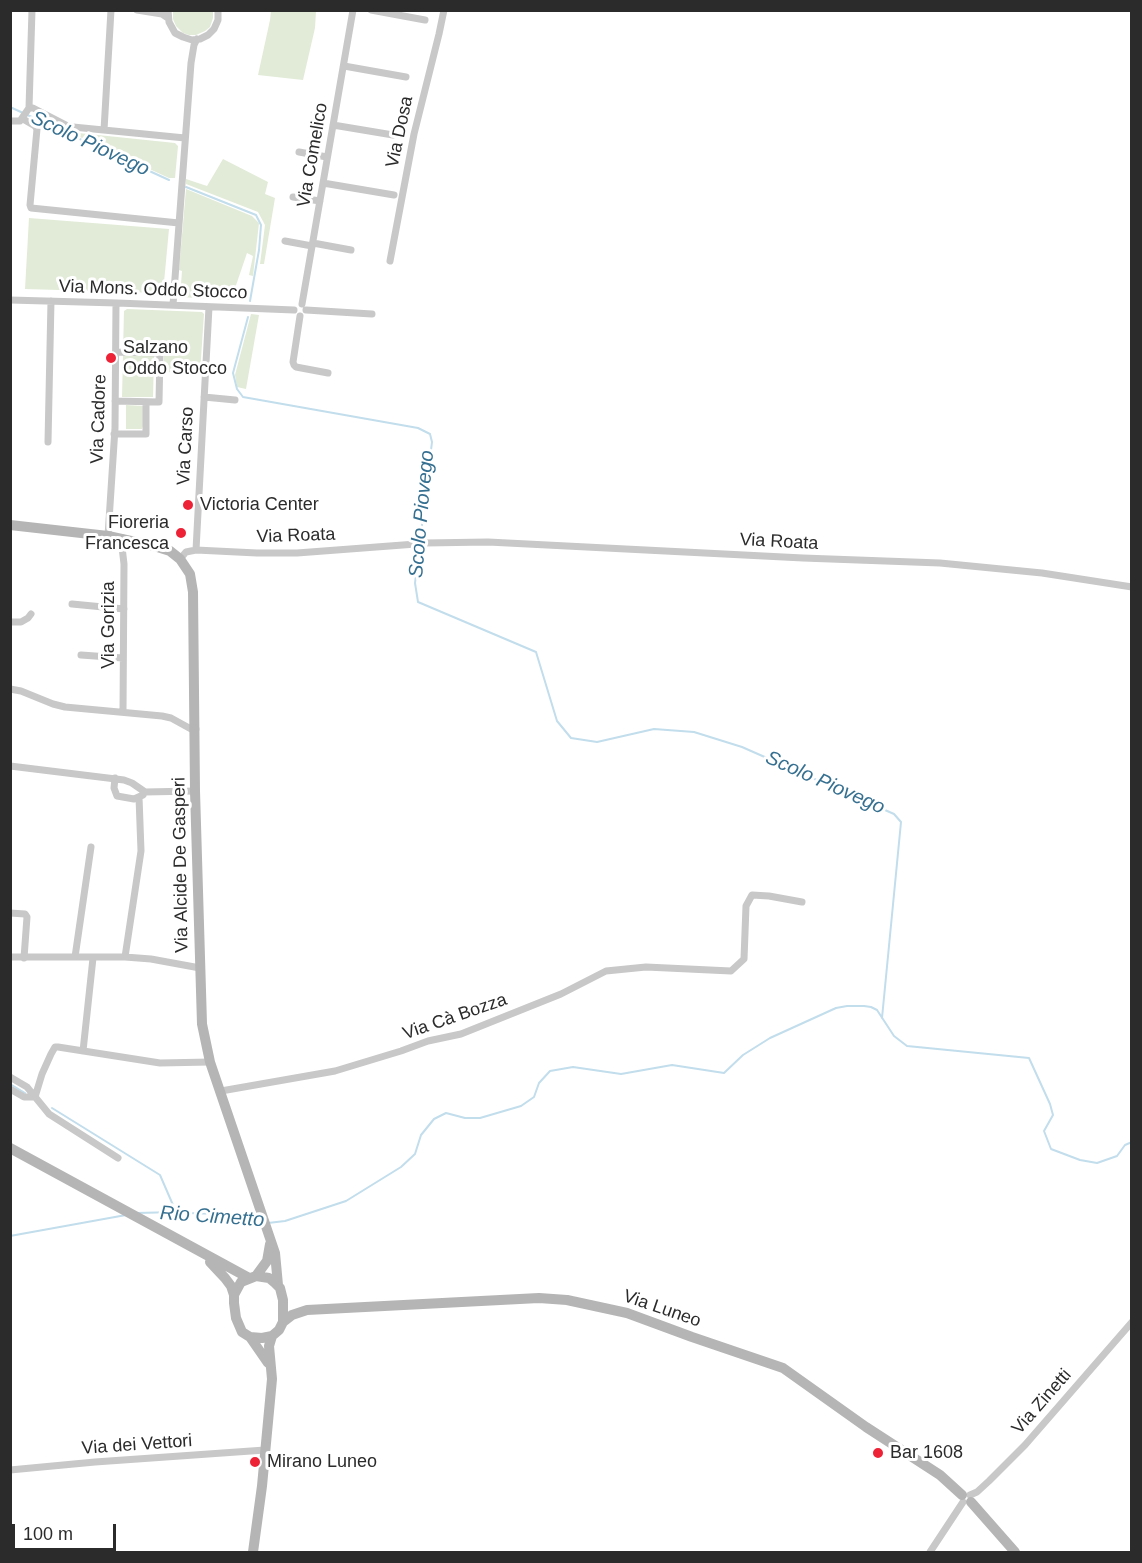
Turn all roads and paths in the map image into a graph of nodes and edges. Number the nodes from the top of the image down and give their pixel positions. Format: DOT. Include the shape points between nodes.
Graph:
graph roads {
  1 [pos="32,10"];
  2 [pos="111,10"];
  3 [pos="137,10"];
  4 [pos="152,10"];
  5 [pos="218,10"];
  6 [pos="353,10"];
  7 [pos="371,10"];
  8 [pos="444,10"];
  9 [pos="145,11"];
  10 [pos="168,14"];
  11 [pos="425,20"];
  12 [pos="186,39"];
  13 [pos="197,39"];
  14 [pos="191,63"];
  15 [pos="344,66"];
  16 [pos="406,77"];
  17 [pos="26,114"];
  18 [pos="10,121"];
  19 [pos="333,125"];
  20 [pos="104,130"];
  21 [pos="393,135"];
  22 [pos="185,138"];
  23 [pos="299,152"];
  24 [pos="327,158"];
  25 [pos="323,183"];
  26 [pos="394,195"];
  27 [pos="293,197"];
  28 [pos="320,201"];
  29 [pos="179,223"];
  30 [pos="285,242"];
  31 [pos="312,245"];
  32 [pos="351,250"];
  33 [pos="390,261"];
  34 [pos="10,300"];
  35 [pos="51,301"];
  36 [pos="116,303"];
  37 [pos="173,305"];
  38 [pos="209,307"];
  39 [pos="302,310"];
  40 [pos="372,314"];
  41 [pos="116,352"];
  42 [pos="328,373"];
  43 [pos="204,397"];
  44 [pos="235,399"];
  45 [pos="115,401"];
  46 [pos="146,402"];
  47 [pos="114,434"];
  48 [pos="48,442"];
  49 [pos="10,525"];
  50 [pos="108,536"];
  51 [pos="123,538"];
  52 [pos="425,543"];
  53 [pos="416,544"];
  54 [pos="196,550"];
  55 [pos="180,559"];
  56 [pos="1131,587"];
  57 [pos="72,604"];
  58 [pos="124,609"];
  59 [pos="31,614"];
  60 [pos="10,622"];
  61 [pos="81,655"];
  62 [pos="123,658"];
  63 [pos="10,689"];
  64 [pos="123,712"];
  65 [pos="196,729"];
  66 [pos="10,766"];
  67 [pos="115,778"];
  68 [pos="195,791"];
  69 [pos="142,794"];
  70 [pos="91,847"];
  71 [pos="802,902"];
  72 [pos="10,913"];
  73 [pos="10,957"];
  74 [pos="75,957"];
  75 [pos="125,957"];
  76 [pos="24,958"];
  77 [pos="93,958"];
  78 [pos="200,968"];
  79 [pos="83,1051"];
  80 [pos="210,1062"];
  81 [pos="10,1077"];
  82 [pos="10,1089"];
  83 [pos="221,1091"];
  84 [pos="35,1096"];
  85 [pos="10,1148"];
  86 [pos="118,1158"];
  87 [pos="269,1235"];
  88 [pos="193,1249"];
  89 [pos="252,1277"];
  90 [pos="278,1285"];
  91 [pos="234,1295"];
  92 [pos="283,1300"];
  93 [pos="308,1310"];
  94 [pos="283,1322"];
  95 [pos="1131,1322"];
  96 [pos="272,1336"];
  97 [pos="250,1337"];
  98 [pos="270,1366"];
  99 [pos="265,1450"];
  100 [pos="10,1470"];
  101 [pos="966,1499"];
  102 [pos="253,1552"];
  103 [pos="930,1552"];
  104 [pos="1015,1552"];
  1 -- 17 [label="street"];
  2 -- 20 [label="street"];
  3 -- 9 [label="street"];
  4 -- 9 [label="street"];
  5 -- 13 [label="street" via="214,29"];
  6 -- 15 [label="street, Via Comelico"];
  7 -- 11 [label="street"];
  8 -- 33 [label="street, Via Dosa" via="414,134"];
  9 -- 10 [label="street"];
  10 -- 12 [label="street" via="175,33"];
  12 -- 13 [label="street"];
  12 -- 14 [label="street"];
  13 -- 14 [label="street"];
  14 -- 22 [label="street"];
  15 -- 16 [label="street"];
  15 -- 19 [label="street, Via Comelico"];
  17 -- 18 [label="street" via="18,122"];
  17 -- 20 [label="street" via="33,108 66,125"];
  17 -- 29 [label="street" via="37,129 32,208"];
  19 -- 21 [label="street"];
  19 -- 24 [label="street, Via Comelico"];
  20 -- 22 [label="street"];
  22 -- 29 [label="street"];
  23 -- 24 [label="street"];
  24 -- 25 [label="street, Via Comelico"];
  25 -- 26 [label="street"];
  25 -- 28 [label="street, Via Comelico"];
  27 -- 28 [label="street"];
  28 -- 31 [label="street, Via Comelico"];
  29 -- 37 [label="street"];
  30 -- 31 [label="street"];
  31 -- 32 [label="street"];
  31 -- 39 [label="street, Via Comelico"];
  34 -- 35 [label="street, Via Mons. Oddo Stocco"];
  35 -- 36 [label="street, Via Mons. Oddo Stocco"];
  35 -- 48 [label="street"];
  36 -- 37 [label="street, Via Mons. Oddo Stocco"];
  36 -- 41 [label="street, Via Cadore"];
  37 -- 38 [label="street, Via Mons. Oddo Stocco"];
  38 -- 39 [label="street, Via Mons. Oddo Stocco" via="294,310 296,305"];
  38 -- 43 [label="street, Via Carso"];
  39 -- 40 [label="street"];
  39 -- 42 [label="street, Via Comelico" via="292,362 296,367"];
  41 -- 45 [label="street, Via Cadore"];
  41 -- 46 [label="street" via="160,353 159,402"];
  43 -- 44 [label="street"];
  43 -- 54 [label="street, Via Carso"];
  45 -- 46 [label="street"];
  45 -- 47 [label="street, Via Cadore"];
  46 -- 47 [label="street" via="146,434"];
  47 -- 50 [label="street, Via Cadore"];
  49 -- 50 [label="street"];
  50 -- 51 [label="street"];
  51 -- 55 [label="street" via="163,548"];
  51 -- 58 [label="street, Via Gorizia"];
  52 -- 56 [label="street, Via Roata" via="488,542 928,562 1042,573"];
  53 -- 54 [label="street, Via Roata" via="297,553"];
  54 -- 55 [label="street" via="186,552"];
  55 -- 65 [label="street, Via Alcide De Gasperi" via="190,574 193,592"];
  57 -- 58 [label="street"];
  58 -- 62 [label="street, Via Gorizia"];
  59 -- 60 [label="street" via="21,622"];
  61 -- 62 [label="street"];
  62 -- 64 [label="street, Via Gorizia"];
  63 -- 64 [label="street" via="65,707"];
  64 -- 65 [label="street" via="167,717"];
  65 -- 68 [label="street, Via Alcide De Gasperi"];
  66 -- 67 [label="street"];
  67 -- 69 [label="street" via="129,781"];
  67 -- 69 [label="street" via="117,796 130,799"];
  68 -- 69 [label="street"];
  68 -- 78 [label="street, Via Alcide De Gasperi"];
  69 -- 75 [label="street" via="141,851"];
  70 -- 74 [label="street"];
  71 -- 83 [label="street, Via Cà Bozza" via="752,895 746,906 744,959 731,971 646,967 606,971 561,994 461,1034 334,1071"];
  72 -- 76 [label="street" via="27,916"];
  73 -- 76 [label="street"];
  74 -- 76 [label="street"];
  74 -- 77 [label="street"];
  75 -- 77 [label="street"];
  75 -- 78 [label="street"];
  77 -- 79 [label="street"];
  78 -- 80 [label="street, Via Alcide De Gasperi" via="202,1023"];
  79 -- 80 [label="street" via="160,1063"];
  79 -- 84 [label="street" via="55,1047"];
  80 -- 83 [label="street, Via Alcide De Gasperi"];
  81 -- 84 [label="street"];
  82 -- 84 [label="street" via="24,1097"];
  83 -- 87 [label="street, Via Alcide De Gasperi"];
  84 -- 86 [label="street" via="49,1114"];
  85 -- 88 [label="street"];
  87 -- 89 [label="street" via="267,1261"];
  87 -- 90 [label="street, Via Alcide De Gasperi"];
  88 -- 89 [label="street"];
  88 -- 91 [label="street" via="219,1270"];
  89 -- 90 [label="street" via="269,1278"];
  89 -- 91 [label="street" via="241,1282"];
  90 -- 92 [label="street"];
  91 -- 97 [label="street" via="238,1326"];
  92 -- 93 [label="street"];
  92 -- 94 [label="street"];
  93 -- 94 [label="street"];
  93 -- 101 [label="street, Via Luneo" via="539,1298 627,1313 783,1368 940,1475"];
  94 -- 96 [label="street"];
  95 -- 101 [label="street, Via Zinetti" via="1025,1445"];
  96 -- 97 [label="street"];
  96 -- 98 [label="street"];
  97 -- 98 [label="street"];
  98 -- 99 [label="street"];
  99 -- 100 [label="street, Via dei Vettori"];
  99 -- 102 [label="street"];
  101 -- 103 [label="street, Via Zinetti"];
  101 -- 104 [label="street, Via Luneo"];
}
